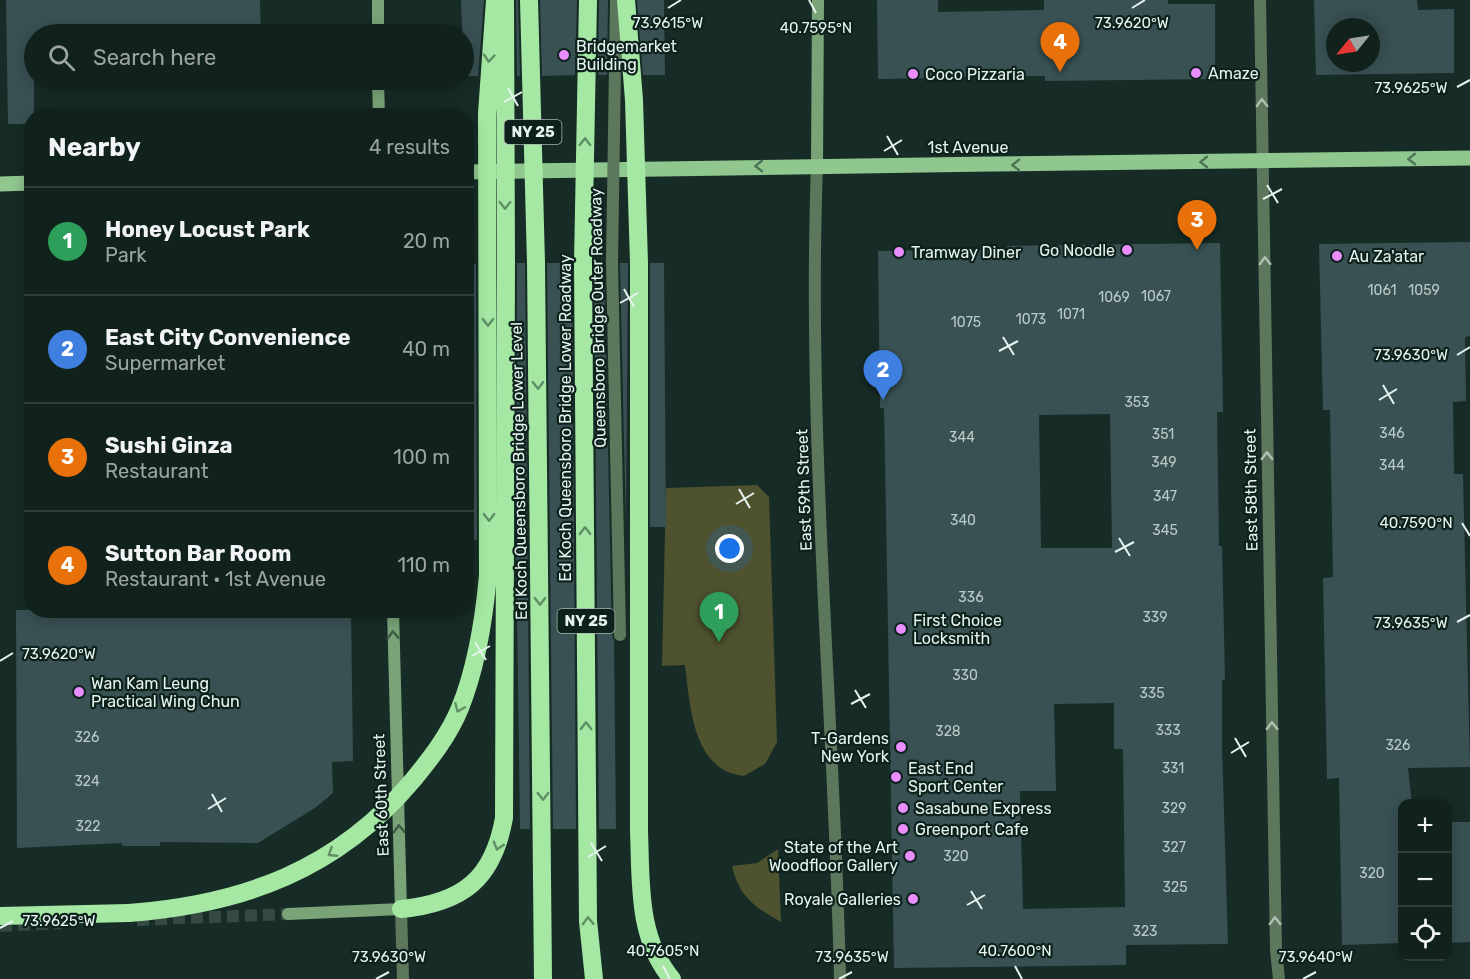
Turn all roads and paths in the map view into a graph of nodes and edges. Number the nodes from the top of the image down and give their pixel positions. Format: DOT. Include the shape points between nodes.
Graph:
graph roads {
  1 [pos="378,0"];
  2 [pos="495,0"];
  3 [pos="505,0"];
  4 [pos="529,0"];
  5 [pos="588,0"];
  6 [pos="616,0"];
  7 [pos="626,0"];
  8 [pos="818,0"];
  9 [pos="1260,0"];
  10 [pos="378,24"];
  11 [pos="378,90"];
  12 [pos="379,108"];
  13 [pos="1470,158"];
  14 [pos="1263,161"];
  15 [pos="817,165"];
  16 [pos="474,172"];
  17 [pos="24,183"];
  18 [pos="0,184"];
  19 [pos="393,618"];
  20 [pos="620,635"];
  21 [pos="401,909"];
  22 [pos="288,914"];
  23 [pos="0,916"];
  24 [pos="544,942"];
  25 [pos="403,979"];
  26 [pos="533,979"];
  27 [pos="543,979"];
  28 [pos="594,979"];
  29 [pos="672,979"];
  30 [pos="840,979"];
  31 [pos="1279,979"];
  1 -- 10 [label="main road"];
  2 -- 23 [label="highway, one-way, bridge" via="487,114 488,574 472,672 445,738 406,787 366,828 320,861 267,886 213,902 161,911"];
  3 -- 21 [label="highway, one-way, bridge" via="504,818 494,858 470,886 435,904"];
  4 -- 24 [label="highway, Ed Koch Queensboro Bridge Lower Level / NY 25, one-way, bridge"];
  28 -- 5 [label="highway, Ed Koch Queensboro Bridge Lower Roadway / NY 25, one-way, bridge" via="588,921 583,263"];
  6 -- 20 [label="street, Queensboro Bridge Outer Roadway, bridge" via="612,263"];
  7 -- 29 [label="highway, bridge" via="634,100 639,263 641,889 652,945"];
  8 -- 15 [label="main road, East 59th Street"];
  14 -- 9 [label="street, East 58th Street, one-way"];
  11 -- 12 [label="main road"];
  13 -- 14 [label="main road, 1st Avenue, one-way"];
  14 -- 15 [label="main road, 1st Avenue, one-way"];
  31 -- 14 [label="street, East 58th Street, one-way"];
  15 -- 16 [label="main road, 1st Avenue, one-way"];
  15 -- 30 [label="street, East 59th Street" via="814,240 818,434"];
  17 -- 18 [label="main road"];
  21 -- 19 [label="main road, East 60th Street, one-way"];
  21 -- 22 [label="main road"];
  21 -- 25 [label="street, East 60th Street"];
  24 -- 26 [label="highway, NY 25"];
  24 -- 27 [label="highway, Ed Koch Queensboro Bridge Lower Level"];
}
